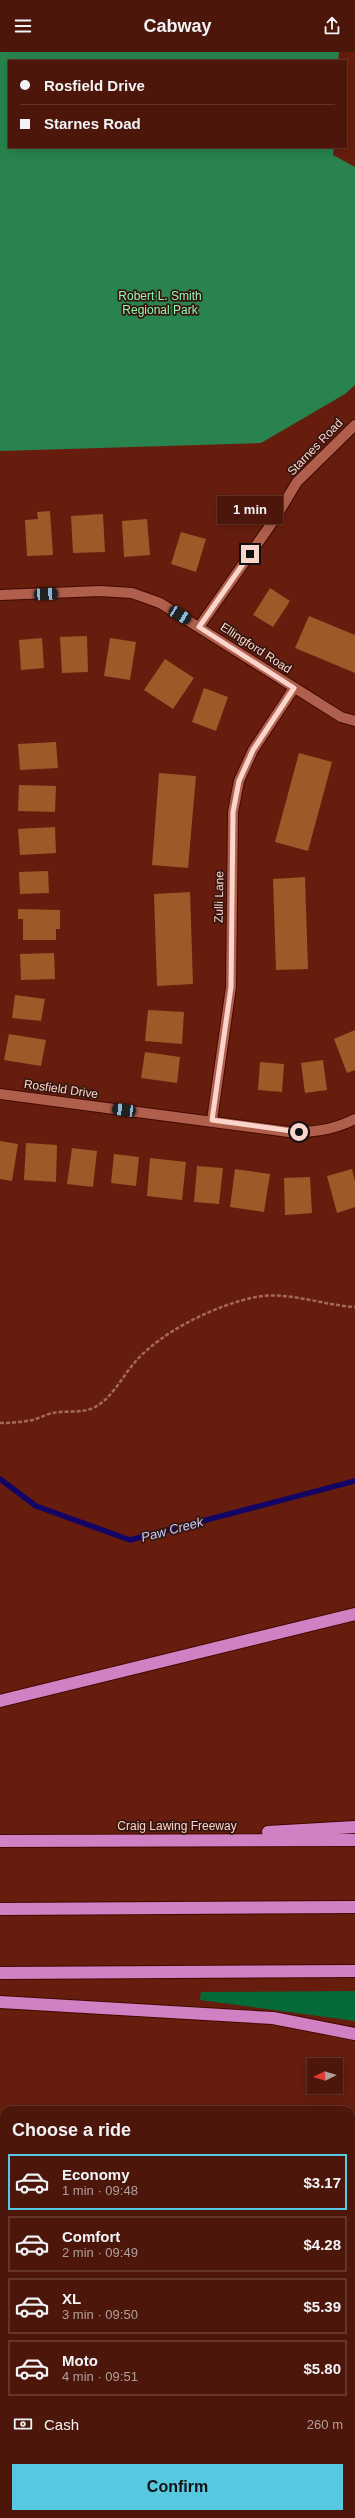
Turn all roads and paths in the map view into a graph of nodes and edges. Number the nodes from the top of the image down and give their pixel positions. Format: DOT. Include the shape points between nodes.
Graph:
graph roads {
  1 [pos="355,425"];
  2 [pos="0,595"];
  3 [pos="199,627"];
  4 [pos="294,688"];
  5 [pos="355,721"];
  6 [pos="0,1094"];
  7 [pos="355,1119"];
  8 [pos="212,1120"];
  9 [pos="355,1306"];
  10 [pos="0,1423"];
  11 [pos="355,1614"];
  12 [pos="0,1701"];
  13 [pos="355,1827"];
  14 [pos="137,1840"];
  15 [pos="355,1840"];
  16 [pos="0,1841"];
  17 [pos="355,1907"];
  18 [pos="0,1909"];
  19 [pos="355,1971"];
  20 [pos="0,1973"];
  21 [pos="0,2002"];
  22 [pos="355,2034"];
  1 -- 3 [label="street, Starnes Road" via="297,482 274,520"];
  2 -- 3 [label="street, Ellingford Road" via="100,591 132,593 160,603"];
  3 -- 4 [label="street, Ellingford Road"];
  4 -- 5 [label="street, Ellingford Road" via="341,717"];
  4 -- 8 [label="street, Zulli Lane" via="253,750 239,781 233,812 231,987"];
  6 -- 8 [label="street, Rosfield Drive"];
  7 -- 8 [label="street, Rosfield Drive" via="330,1129 309,1133"];
  9 -- 10 [label="path" via="276,1296 256,1297 235,1303 186,1324 155,1344 135,1362 96,1407"];
  11 -- 12 [label="highway"];
  13 -- 14 [label="highway"];
  14 -- 15 [label="highway, Craig Lawing Freeway"];
  14 -- 16 [label="highway, Craig Lawing Freeway"];
  17 -- 18 [label="highway"];
  19 -- 20 [label="highway"];
  21 -- 22 [label="highway" via="273,2018"];
}
